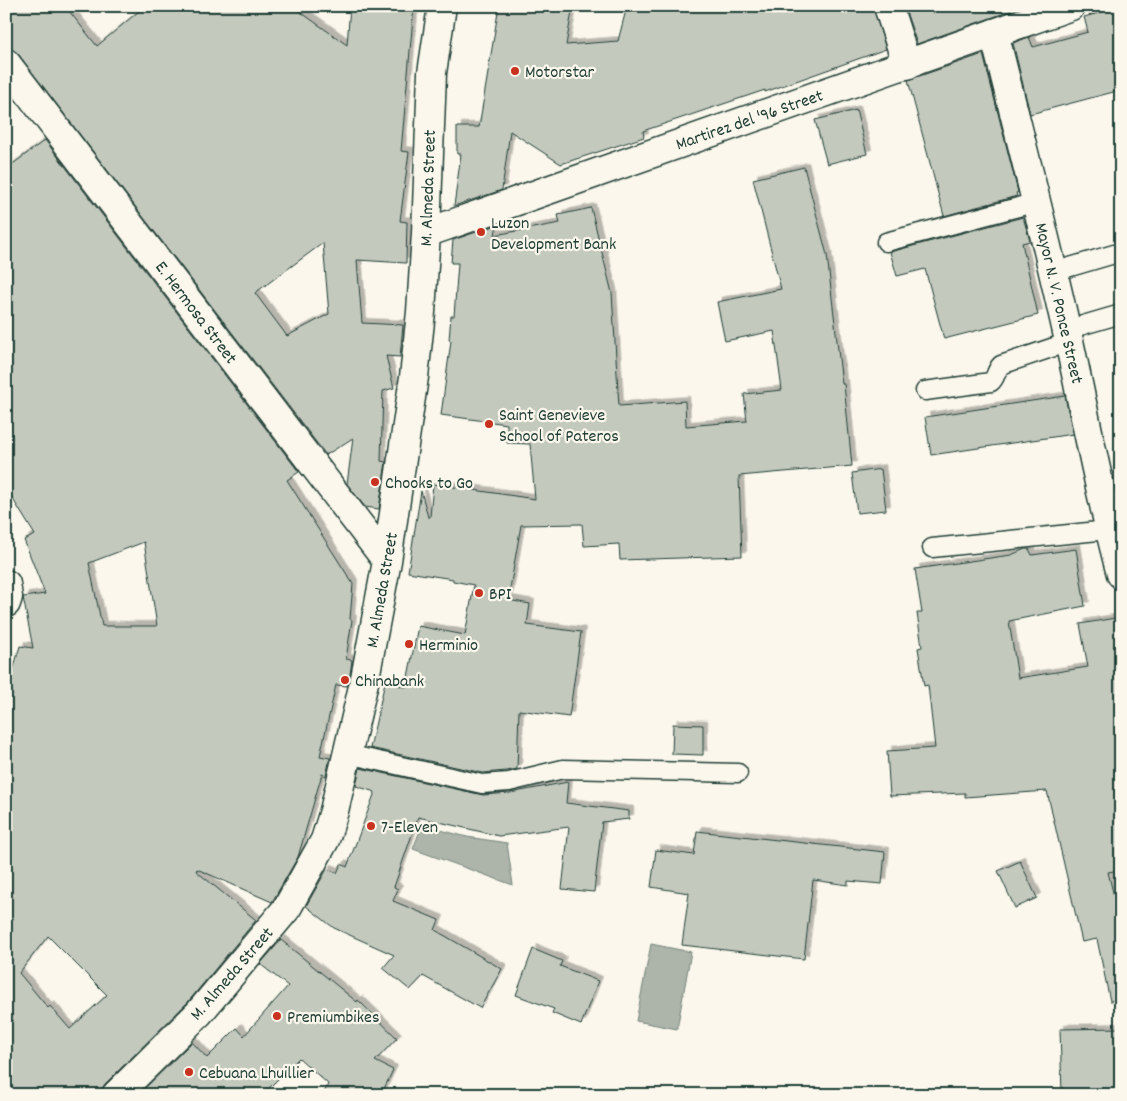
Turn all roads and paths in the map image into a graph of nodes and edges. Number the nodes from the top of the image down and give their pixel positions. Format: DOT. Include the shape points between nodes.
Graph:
graph roads {
  1 [pos="888,6"];
  2 [pos="1071,6"];
  3 [pos="442,7"];
  4 [pos="994,33"];
  5 [pos="6,63"];
  6 [pos="907,65"];
  7 [pos="1037,202"];
  8 [pos="426,233"];
  9 [pos="886,242"];
  10 [pos="1121,252"];
  11 [pos="1053,272"];
  12 [pos="1121,314"];
  13 [pos="1068,336"];
  14 [pos="925,391"];
  15 [pos="1108,530"];
  16 [pos="932,548"];
  17 [pos="387,561"];
  18 [pos="1121,574"];
  19 [pos="6,584"];
  20 [pos="6,603"];
  21 [pos="347,754"];
  22 [pos="738,772"];
  23 [pos="116,1095"];
  1 -- 6 [label="street"];
  2 -- 4 [label="street, Martirez del '96 Street"];
  3 -- 8 [label="street, M. Almeda Street" via="432,73"];
  4 -- 6 [label="street, Martirez del '96 Street"];
  4 -- 7 [label="street, Mayor N. V. Ponce Street"];
  5 -- 17 [label="street, E. Hermosa Street"];
  6 -- 8 [label="street, Martirez del '96 Street"];
  7 -- 9 [label="lane"];
  7 -- 11 [label="street, Mayor N. V. Ponce Street"];
  8 -- 17 [label="street, M. Almeda Street" via="414,377"];
  10 -- 11 [label="lane"];
  11 -- 13 [label="street, Mayor N. V. Ponce Street"];
  12 -- 13 [label="lane"];
  13 -- 14 [label="lane" via="1001,364 991,382"];
  13 -- 15 [label="street, Mayor N. V. Ponce Street"];
  15 -- 16 [label="lane"];
  15 -- 18 [label="street, Mayor N. V. Ponce Street"];
  17 -- 21 [label="street, M. Almeda Street"];
  19 -- 20 [label="street"];
  21 -- 22 [label="lane" via="482,784 509,782 563,769"];
  21 -- 23 [label="street, M. Almeda Street" via="325,840 287,908 199,1013"];
}
